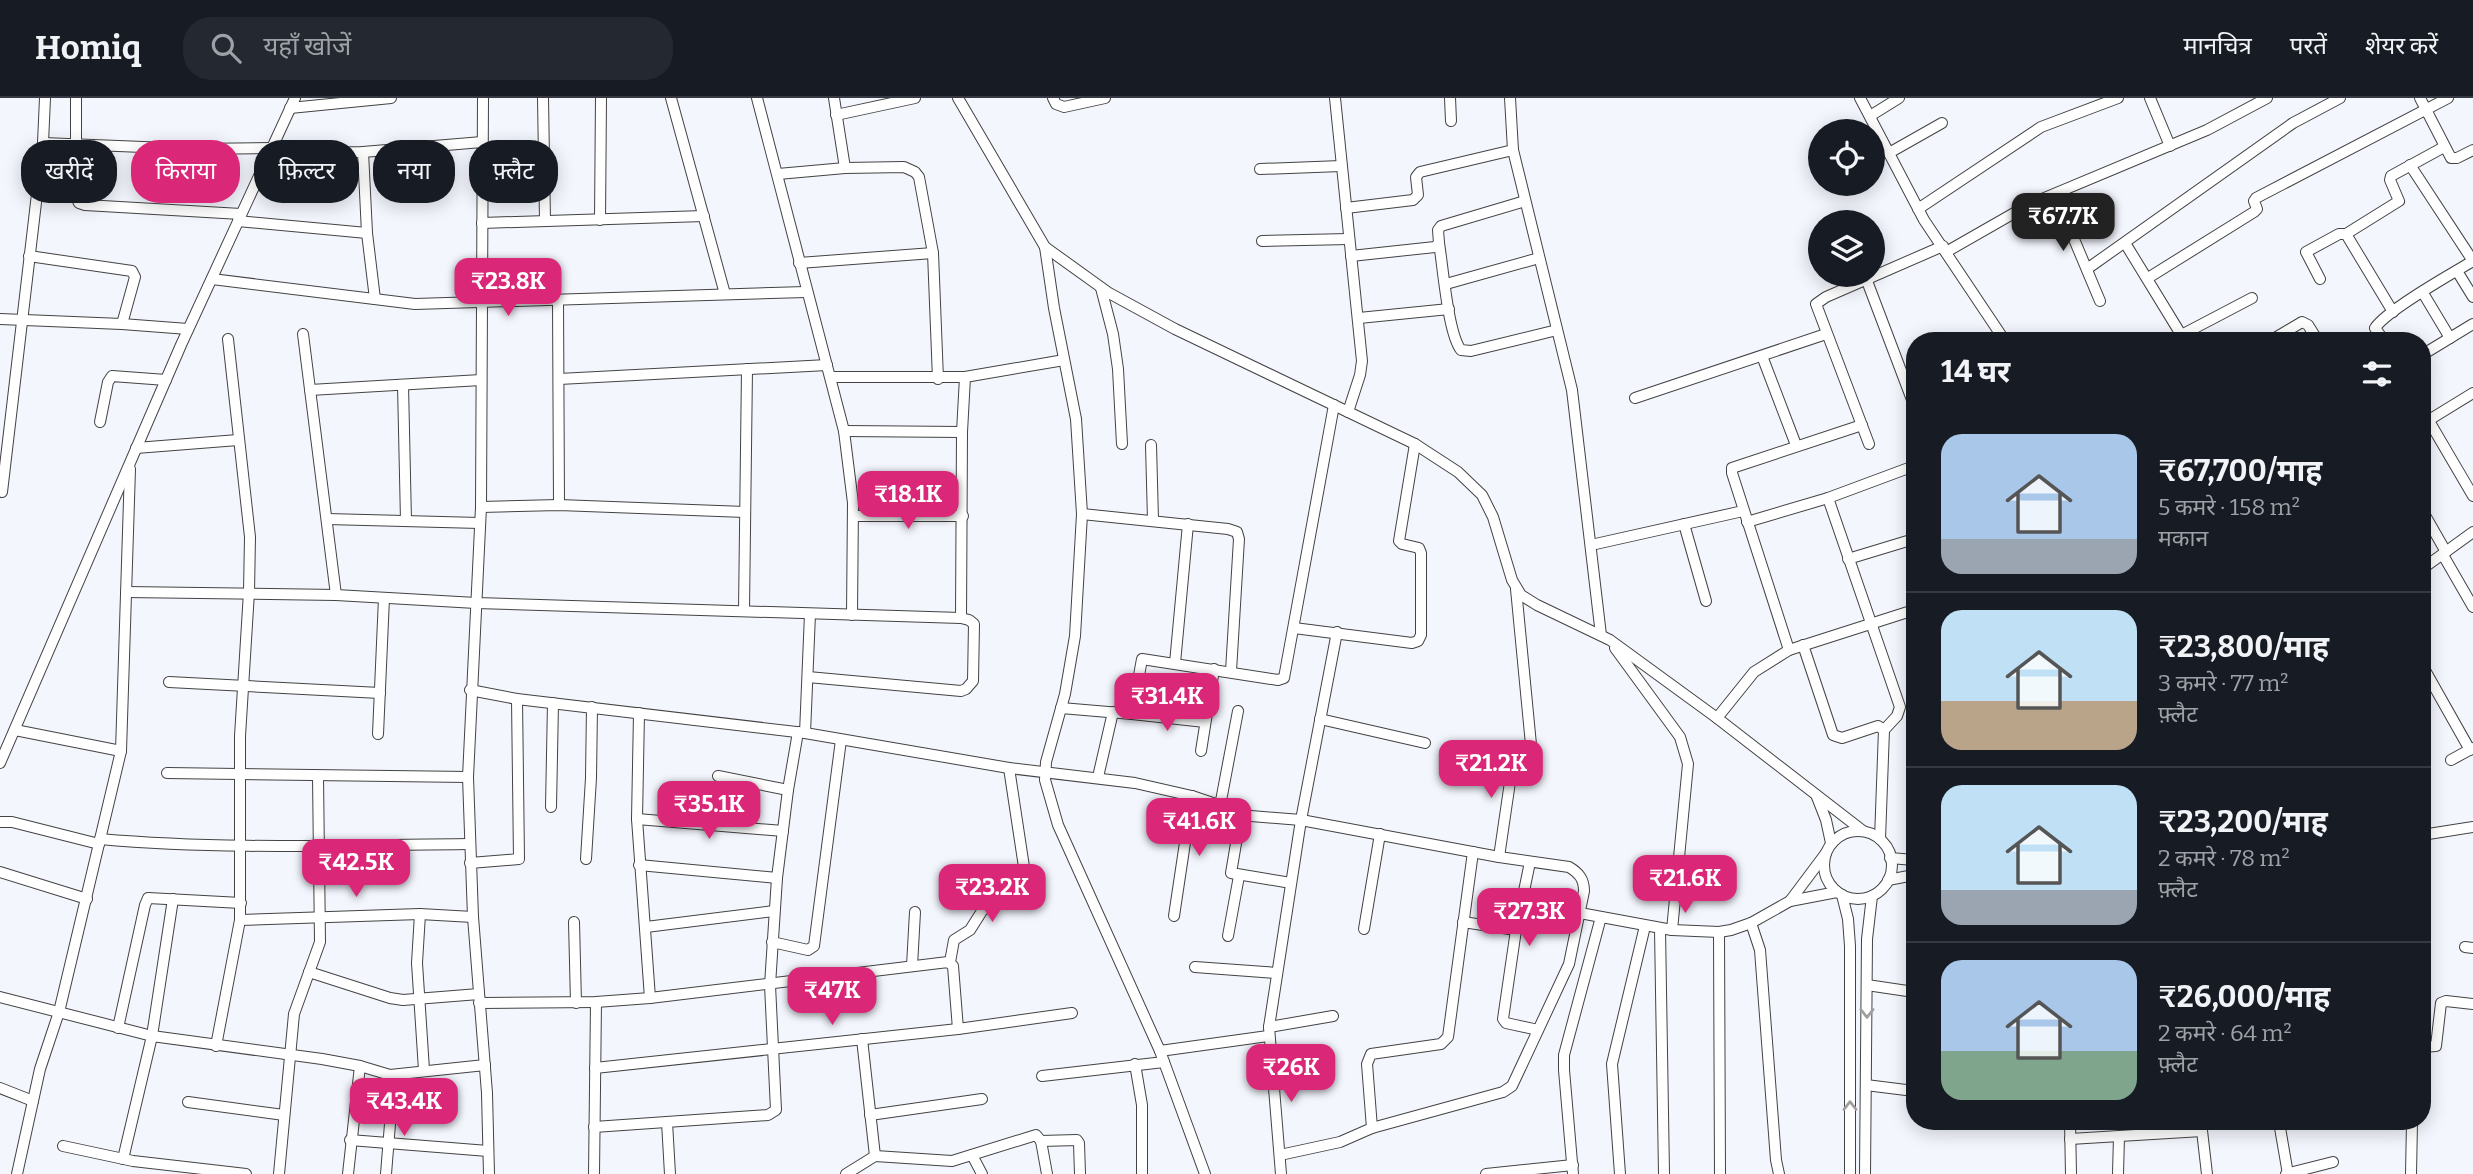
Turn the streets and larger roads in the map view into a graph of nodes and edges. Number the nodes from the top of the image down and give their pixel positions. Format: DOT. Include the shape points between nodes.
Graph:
graph roads {
  1 [pos="45,98"];
  2 [pos="76,98"];
  3 [pos="391,98"];
  4 [pos="483,98"];
  5 [pos="543,98"];
  6 [pos="601,98"];
  7 [pos="671,98"];
  8 [pos="757,98"];
  9 [pos="834,98"];
  10 [pos="915,98"];
  11 [pos="958,98"];
  12 [pos="1053,98"];
  13 [pos="1105,98"];
  14 [pos="1335,98"];
  15 [pos="1450,98"];
  16 [pos="1510,98"];
  17 [pos="1860,98"];
  18 [pos="1899,98"];
  19 [pos="2118,98"];
  20 [pos="2150,98"];
  21 [pos="2267,98"];
  22 [pos="2340,98"];
  23 [pos="2420,98"];
  24 [pos="2448,98"];
  25 [pos="292,103"];
  26 [pos="2426,109"];
  27 [pos="836,115"];
  28 [pos="1870,116"];
  29 [pos="1451,121"];
  30 [pos="1941,124"];
  31 [pos="43,140"];
  32 [pos="75,140"];
  33 [pos="276,140"];
  34 [pos="482,140"];
  35 [pos="469,143"];
  36 [pos="117,145"];
  37 [pos="2170,146"];
  38 [pos="2444,147"];
  39 [pos="254,148"];
  40 [pos="1513,150"];
  41 [pos="2473,150"];
  42 [pos="359,152"];
  43 [pos="363,152"];
  44 [pos="1889,153"];
  45 [pos="2410,165"];
  46 [pos="1340,166"];
  47 [pos="845,168"];
  48 [pos="1260,169"];
  49 [pos="778,174"];
  50 [pos="254,187"];
  51 [pos="2055,194"];
  52 [pos="1525,201"];
  53 [pos="36,203"];
  54 [pos="82,203"];
  55 [pos="482,203"];
  56 [pos="1346,208"];
  57 [pos="1918,209"];
  58 [pos="704,216"];
  59 [pos="240,217"];
  60 [pos="600,219"];
  61 [pos="545,221"];
  62 [pos="482,223"];
  63 [pos="368,233"];
  64 [pos="2346,233"];
  65 [pos="1349,239"];
  66 [pos="1262,241"];
  67 [pos="1439,243"];
  68 [pos="2125,243"];
  69 [pos="1045,247"];
  70 [pos="1944,249"];
  71 [pos="933,253"];
  72 [pos="29,256"];
  73 [pos="1351,256"];
  74 [pos="1539,258"];
  75 [pos="799,263"];
  76 [pos="2087,269"];
  77 [pos="2457,271"];
  78 [pos="1885,274"];
  79 [pos="2148,278"];
  80 [pos="212,279"];
  81 [pos="2320,279"];
  82 [pos="1446,284"];
  83 [pos="1853,287"];
  84 [pos="1869,287"];
  85 [pos="1101,288"];
  86 [pos="806,292"];
  87 [pos="2423,293"];
  88 [pos="725,295"];
  89 [pos="2473,297"];
  90 [pos="2252,298"];
  91 [pos="375,299"];
  92 [pos="558,300"];
  93 [pos="2099,301"];
  94 [pos="481,303"];
  95 [pos="1450,309"];
  96 [pos="2393,312"];
  97 [pos="1359,318"];
  98 [pos="0,319"];
  99 [pos="23,320"];
  100 [pos="122,324"];
  101 [pos="2473,324"];
  102 [pos="188,329"];
  103 [pos="1557,331"];
  104 [pos="1999,332"];
  105 [pos="2180,332"];
  106 [pos="2193,332"];
  107 [pos="2285,332"];
  108 [pos="2312,332"];
  109 [pos="2378,332"];
  110 [pos="303,334"];
  111 [pos="1826,334"];
  112 [pos="2450,338"];
  113 [pos="228,339"];
  114 [pos="2431,350"];
  115 [pos="1762,356"];
  116 [pos="1064,360"];
  117 [pos="827,365"];
  118 [pos="747,369"];
  119 [pos="831,377"];
  120 [pos="965,377"];
  121 [pos="559,379"];
  122 [pos="938,379"];
  123 [pos="166,380"];
  124 [pos="481,380"];
  125 [pos="1906,383"];
  126 [pos="403,385"];
  127 [pos="310,390"];
  128 [pos="2473,393"];
  129 [pos="1634,398"];
  130 [pos="1334,405"];
  131 [pos="6,410"];
  132 [pos="1348,412"];
  133 [pos="2431,419"];
  134 [pos="100,422"];
  135 [pos="2431,423"];
  136 [pos="1861,425"];
  137 [pos="844,432"];
  138 [pos="962,432"];
  139 [pos="238,440"];
  140 [pos="1122,443"];
  141 [pos="1415,444"];
  142 [pos="1869,444"];
  143 [pos="1796,445"];
  144 [pos="1151,446"];
  145 [pos="136,448"];
  146 [pos="130,463"];
  147 [pos="1906,469"];
  148 [pos="2,492"];
  149 [pos="2473,496"];
  150 [pos="1828,498"];
  151 [pos="559,505"];
  152 [pos="481,507"];
  153 [pos="1743,511"];
  154 [pos="745,512"];
  155 [pos="1083,514"];
  156 [pos="853,516"];
  157 [pos="963,516"];
  158 [pos="327,519"];
  159 [pos="1153,520"];
  160 [pos="406,521"];
  161 [pos="1747,522"];
  162 [pos="480,523"];
  163 [pos="1188,524"];
  164 [pos="1685,524"];
  165 [pos="2431,528"];
  166 [pos="2473,532"];
  167 [pos="1906,541"];
  168 [pos="1591,545"];
  169 [pos="2444,554"];
  170 [pos="1848,559"];
  171 [pos="2431,563"];
  172 [pos="1516,589"];
  173 [pos="126,592"];
  174 [pos="249,593"];
  175 [pos="336,594"];
  176 [pos="384,598"];
  177 [pos="2471,600"];
  178 [pos="1706,601"];
  179 [pos="476,603"];
  180 [pos="744,610"];
  181 [pos="1906,613"];
  182 [pos="810,614"];
  183 [pos="852,615"];
  184 [pos="961,618"];
  185 [pos="1871,625"];
  186 [pos="1294,628"];
  187 [pos="1337,632"];
  188 [pos="1606,638"];
  189 [pos="1804,645"];
  190 [pos="1789,650"];
  191 [pos="1175,663"];
  192 [pos="1214,668"];
  193 [pos="1231,671"];
  194 [pos="808,677"];
  195 [pos="2431,680"];
  196 [pos="169,682"];
  197 [pos="243,686"];
  198 [pos="470,690"];
  199 [pos="380,693"];
  200 [pos="517,699"];
  201 [pos="553,703"];
  202 [pos="592,707"];
  203 [pos="1061,708"];
  204 [pos="1238,711"];
  205 [pos="1113,712"];
  206 [pos="639,713"];
  207 [pos="1132,714"];
  208 [pos="1717,718"];
  209 [pos="1320,719"];
  210 [pos="1205,722"];
  211 [pos="15,730"];
  212 [pos="1884,730"];
  213 [pos="801,733"];
  214 [pos="378,734"];
  215 [pos="841,740"];
  216 [pos="1425,743"];
  217 [pos="2471,749"];
  218 [pos="121,751"];
  219 [pos="1200,751"];
  220 [pos="2451,760"];
  221 [pos="0,763"];
  222 [pos="1009,768"];
  223 [pos="1045,772"];
  224 [pos="167,773"];
  225 [pos="240,774"];
  226 [pos="318,776"];
  227 [pos="718,776"];
  228 [pos="468,777"];
  229 [pos="1098,778"];
  230 [pos="788,790"];
  231 [pos="1816,794"];
  232 [pos="1192,796"];
  233 [pos="1220,806"];
  234 [pos="551,807"];
  235 [pos="1241,814"];
  236 [pos="638,819"];
  237 [pos="1301,820"];
  238 [pos="0,821"];
  239 [pos="2473,827"];
  240 [pos="783,831"];
  241 [pos="1863,831"];
  242 [pos="1380,834"];
  243 [pos="2431,834"];
  244 [pos="1880,839"];
  245 [pos="100,841"];
  246 [pos="469,844"];
  247 [pos="238,845"];
  248 [pos="319,846"];
  249 [pos="1828,848"];
  250 [pos="1473,852"];
  251 [pos="1499,857"];
  252 [pos="1891,858"];
  253 [pos="586,859"];
  254 [pos="1906,859"];
  255 [pos="1530,862"];
  256 [pos="470,863"];
  257 [pos="639,865"];
  258 [pos="0,872"];
  259 [pos="1239,876"];
  260 [pos="1906,877"];
  261 [pos="777,878"];
  262 [pos="1888,880"];
  263 [pos="1291,883"];
  264 [pos="1840,894"];
  265 [pos="1872,896"];
  266 [pos="87,899"];
  267 [pos="173,899"];
  268 [pos="1790,901"];
  269 [pos="241,903"];
  270 [pos="774,911"];
  271 [pos="915,912"];
  272 [pos="1580,913"];
  273 [pos="420,914"];
  274 [pos="321,916"];
  275 [pos="1174,916"];
  276 [pos="473,917"];
  277 [pos="1601,917"];
  278 [pos="240,920"];
  279 [pos="575,922"];
  280 [pos="1463,922"];
  281 [pos="1752,923"];
  282 [pos="1645,926"];
  283 [pos="646,927"];
  284 [pos="1364,929"];
  285 [pos="1660,929"];
  286 [pos="1516,930"];
  287 [pos="1672,930"];
  288 [pos="1718,932"];
  289 [pos="1228,936"];
  290 [pos="772,942"];
  291 [pos="950,962"];
  292 [pos="912,966"];
  293 [pos="1195,967"];
  294 [pos="309,972"];
  295 [pos="1277,973"];
  296 [pos="770,985"];
  297 [pos="1867,985"];
  298 [pos="1906,991"];
  299 [pos="0,997"];
  300 [pos="419,998"];
  301 [pos="650,998"];
  302 [pos="479,999"];
  303 [pos="596,1002"];
  304 [pos="576,1003"];
  305 [pos="2473,1004"];
  306 [pos="59,1012"];
  307 [pos="1072,1013"];
  308 [pos="1333,1016"];
  309 [pos="118,1028"];
  310 [pos="958,1029"];
  311 [pos="1538,1030"];
  312 [pos="1268,1032"];
  313 [pos="152,1036"];
  314 [pos="862,1039"];
  315 [pos="216,1046"];
  316 [pos="2431,1047"];
  317 [pos="772,1048"];
  318 [pos="1162,1056"];
  319 [pos="290,1057"];
  320 [pos="1135,1064"];
  321 [pos="485,1065"];
  322 [pos="360,1066"];
  323 [pos="595,1068"];
  324 [pos="424,1070"];
  325 [pos="1042,1076"];
  326 [pos="1866,1085"];
  327 [pos="0,1088"];
  328 [pos="1906,1090"];
  329 [pos="392,1099"];
  330 [pos="982,1099"];
  331 [pos="33,1101"];
  332 [pos="188,1102"];
  333 [pos="284,1115"];
  334 [pos="870,1115"];
  335 [pos="667,1122"];
  336 [pos="594,1127"];
  337 [pos="1371,1128"];
  338 [pos="2070,1130"];
  339 [pos="2174,1130"];
  340 [pos="2201,1130"];
  341 [pos="2280,1130"];
  342 [pos="2412,1130"];
  343 [pos="2119,1136"];
  344 [pos="2070,1139"];
  345 [pos="350,1140"];
  346 [pos="388,1141"];
  347 [pos="1041,1141"];
  348 [pos="62,1146"];
  349 [pos="488,1151"];
  350 [pos="972,1155"];
  351 [pos="1280,1155"];
  352 [pos="874,1156"];
  353 [pos="123,1159"];
  354 [pos="2333,1162"];
  355 [pos="1573,1169"];
  356 [pos="217,1173"];
  357 [pos="1513,1173"];
  358 [pos="17,1174"];
  359 [pos="246,1174"];
  360 [pos="279,1174"];
  361 [pos="348,1174"];
  362 [pos="386,1174"];
  363 [pos="489,1174"];
  364 [pos="594,1174"];
  365 [pos="670,1174"];
  366 [pos="846,1174"];
  367 [pos="982,1174"];
  368 [pos="1047,1174"];
  369 [pos="1080,1174"];
  370 [pos="1142,1174"];
  371 [pos="1205,1174"];
  372 [pos="1281,1174"];
  373 [pos="1486,1174"];
  374 [pos="1620,1174"];
  375 [pos="1664,1174"];
  376 [pos="1720,1174"];
  377 [pos="1779,1174"];
  378 [pos="1851,1174"];
  379 [pos="1865,1174"];
  380 [pos="2071,1174"];
  381 [pos="2118,1174"];
  382 [pos="2207,1174"];
  383 [pos="2287,1174"];
  384 [pos="2411,1174"];
  1 -- 31 [label="street"];
  2 -- 32 [label="street"];
  3 -- 25 [label="street"];
  4 -- 34 [label="street"];
  5 -- 61 [label="street"];
  6 -- 60 [label="street"];
  7 -- 58 [label="street"];
  8 -- 49 [label="street"];
  9 -- 27 [label="street"];
  10 -- 27 [label="street"];
  11 -- 69 [label="street"];
  12 -- 13 [label="street" via="1064,107"];
  14 -- 46 [label="street"];
  15 -- 29 [label="street"];
  16 -- 40 [label="street"];
  17 -- 28 [label="street"];
  18 -- 28 [label="street"];
  19 -- 57 [label="street" via="2041,127"];
  20 -- 37 [label="street"];
  21 -- 37 [label="street"];
  22 -- 68 [label="street" via="2293,123"];
  23 -- 26 [label="street"];
  24 -- 26 [label="street"];
  25 -- 33 [label="street"];
  26 -- 38 [label="street"];
  26 -- 79 [label="street" via="2256,198 2254,212"];
  27 -- 47 [label="street"];
  28 -- 44 [label="street"];
  30 -- 44 [label="street"];
  35 -- 43 [label="street"];
  36 -- 39 [label="street"];
  37 -- 51 [label="street"];
  38 -- 41 [label="street" via="2454,159"];
  38 -- 45 [label="street"];
  40 -- 52 [label="street"];
  40 -- 56 [label="street" via="1420,172 1416,177 1418,195 1413,200"];
  42 -- 43 [label="street"];
  43 -- 63 [label="street"];
  44 -- 57 [label="street"];
  45 -- 64 [label="street" via="2390,177 2398,203"];
  45 -- 77 [label="street" via="2473,261"];
  46 -- 48 [label="street"];
  46 -- 56 [label="street"];
  47 -- 49 [label="street"];
  47 -- 71 [label="street" via="904,167 915,172"];
  49 -- 75 [label="street"];
  50 -- 59 [label="street"];
  51 -- 70 [label="street"];
  51 -- 76 [label="street"];
  52 -- 67 [label="street" via="1441,226"];
  52 -- 74 [label="street"];
  53 -- 72 [label="street"];
  54 -- 59 [label="street"];
  55 -- 62 [label="street"];
  56 -- 65 [label="street"];
  57 -- 70 [label="street"];
  58 -- 60 [label="street"];
  58 -- 88 [label="street"];
  59 -- 63 [label="street"];
  59 -- 80 [label="street"];
  60 -- 61 [label="street"];
  61 -- 62 [label="street"];
  62 -- 94 [label="street"];
  63 -- 91 [label="street"];
  64 -- 81 [label="street" via="2306,252"];
  64 -- 96 [label="street"];
  65 -- 66 [label="street"];
  65 -- 73 [label="street"];
  67 -- 73 [label="street"];
  67 -- 82 [label="street"];
  68 -- 76 [label="street"];
  68 -- 79 [label="street"];
  69 -- 85 [label="street"];
  69 -- 116 [label="street"];
  70 -- 78 [label="street"];
  70 -- 104 [label="street"];
  71 -- 75 [label="street"];
  71 -- 122 [label="street"];
  72 -- 99 [label="street"];
  72 -- 100 [label="street" via="132,271 135,277"];
  73 -- 97 [label="street"];
  74 -- 82 [label="street"];
  74 -- 103 [label="street"];
  75 -- 86 [label="street"];
  76 -- 93 [label="street"];
  77 -- 87 [label="street"];
  77 -- 89 [label="street"];
  79 -- 105 [label="street"];
  80 -- 91 [label="street"];
  80 -- 102 [label="street"];
  82 -- 95 [label="street"];
  83 -- 111 [label="street" via="1818,302"];
  84 -- 125 [label="street"];
  85 -- 130 [label="street"];
  85 -- 140 [label="street" via="1118,369"];
  86 -- 88 [label="street"];
  86 -- 117 [label="street"];
  87 -- 96 [label="street"];
  87 -- 112 [label="street"];
  88 -- 92 [label="street"];
  90 -- 106 [label="street"];
  91 -- 94 [label="street"];
  92 -- 94 [label="street"];
  92 -- 121 [label="street"];
  94 -- 124 [label="street"];
  95 -- 97 [label="street"];
  95 -- 103 [label="street" via="1458,346 1466,351"];
  96 -- 109 [label="street" via="2375,326"];
  97 -- 132 [label="street" via="1362,361"];
  98 -- 99 [label="street"];
  99 -- 100 [label="street"];
  99 -- 131 [label="street"];
  100 -- 102 [label="street"];
  101 -- 112 [label="street"];
  102 -- 123 [label="street"];
  103 -- 168 [label="street" via="1572,390"];
  107 -- 108 [label="street" via="2302,322"];
  110 -- 127 [label="street"];
  111 -- 115 [label="street"];
  111 -- 136 [label="street"];
  112 -- 114 [label="street"];
  113 -- 139 [label="street"];
  115 -- 129 [label="street"];
  115 -- 143 [label="street"];
  116 -- 120 [label="street"];
  116 -- 155 [label="street" via="1076,419"];
  117 -- 118 [label="street"];
  117 -- 119 [label="street"];
  118 -- 121 [label="street"];
  118 -- 154 [label="street"];
  119 -- 122 [label="street"];
  119 -- 137 [label="street"];
  120 -- 122 [label="street"];
  120 -- 138 [label="street"];
  121 -- 151 [label="street"];
  123 -- 134 [label="street" via="112,376"];
  123 -- 145 [label="street"];
  124 -- 126 [label="street"];
  124 -- 152 [label="street"];
  126 -- 127 [label="street"];
  126 -- 160 [label="street"];
  127 -- 158 [label="street"];
  128 -- 133 [label="street"];
  130 -- 132 [label="street"];
  130 -- 186 [label="street"];
  131 -- 148 [label="street"];
  132 -- 141 [label="street"];
  135 -- 149 [label="street"];
  136 -- 142 [label="street"];
  136 -- 143 [label="street"];
  137 -- 138 [label="street"];
  137 -- 156 [label="street"];
  138 -- 157 [label="street"];
  139 -- 145 [label="street"];
  139 -- 174 [label="street" via="250,537"];
  141 -- 172 [label="street" via="1458,472 1482,495"];
  141 -- 187 [label="street" via="1399,541 1421,553 1421,635 1412,643"];
  143 -- 153 [label="street" via="1732,467"];
  144 -- 159 [label="street"];
  145 -- 146 [label="street"];
  146 -- 173 [label="street"];
  146 -- 211 [label="street"];
  147 -- 150 [label="street"];
  150 -- 161 [label="street"];
  150 -- 170 [label="street"];
  151 -- 152 [label="street"];
  151 -- 154 [label="street"];
  152 -- 162 [label="street"];
  153 -- 161 [label="street"];
  153 -- 164 [label="street"];
  154 -- 180 [label="street"];
  155 -- 159 [label="street"];
  155 -- 203 [label="street" via="1075,636"];
  156 -- 157 [label="street"];
  156 -- 183 [label="street"];
  157 -- 184 [label="street"];
  158 -- 160 [label="street"];
  158 -- 175 [label="street"];
  159 -- 163 [label="street"];
  160 -- 162 [label="street"];
  161 -- 190 [label="street"];
  162 -- 179 [label="street"];
  163 -- 191 [label="street"];
  163 -- 193 [label="street" via="1228,528 1238,535"];
  164 -- 168 [label="street"];
  164 -- 178 [label="street"];
  165 -- 169 [label="street"];
  166 -- 169 [label="street"];
  167 -- 170 [label="street"];
  168 -- 188 [label="street"];
  169 -- 171 [label="street"];
  169 -- 177 [label="street"];
  170 -- 185 [label="street"];
  172 -- 188 [label="street" via="1537,605"];
  172 -- 251 [label="street" via="1532,773 1528,779 1510,782"];
  173 -- 174 [label="street"];
  173 -- 218 [label="street"];
  174 -- 175 [label="street"];
  174 -- 197 [label="street"];
  175 -- 176 [label="street"];
  176 -- 179 [label="street"];
  176 -- 199 [label="street"];
  179 -- 180 [label="street"];
  179 -- 198 [label="street"];
  180 -- 182 [label="street"];
  181 -- 185 [label="street"];
  182 -- 183 [label="street"];
  182 -- 194 [label="street"];
  183 -- 184 [label="street"];
  184 -- 194 [label="street" via="972,621 975,628 973,681 966,689"];
  185 -- 189 [label="street"];
  185 -- 212 [label="street" via="1899,707"];
  186 -- 187 [label="street"];
  186 -- 193 [label="street" via="1282,680"];
  187 -- 209 [label="street"];
  188 -- 208 [label="street"];
  188 -- 287 [label="street" via="1685,750 1688,764"];
  189 -- 190 [label="street"];
  189 -- 212 [label="street" via="1833,735 1842,738 1878,726"];
  190 -- 208 [label="street" via="1754,673"];
  191 -- 192 [label="street"];
  191 -- 207 [label="street" via="1142,659"];
  192 -- 193 [label="street"];
  192 -- 210 [label="street"];
  194 -- 213 [label="street"];
  195 -- 217 [label="street"];
  196 -- 197 [label="street"];
  197 -- 199 [label="street"];
  197 -- 225 [label="street"];
  198 -- 200 [label="street"];
  198 -- 228 [label="street"];
  199 -- 214 [label="street"];
  200 -- 201 [label="street"];
  200 -- 256 [label="street" via="519,859"];
  201 -- 202 [label="street"];
  201 -- 234 [label="street"];
  202 -- 206 [label="street"];
  202 -- 253 [label="street"];
  203 -- 205 [label="street"];
  203 -- 223 [label="street"];
  204 -- 233 [label="street"];
  205 -- 207 [label="street"];
  205 -- 229 [label="street"];
  206 -- 213 [label="street"];
  206 -- 236 [label="street"];
  207 -- 210 [label="street"];
  208 -- 231 [label="street"];
  209 -- 216 [label="street"];
  209 -- 237 [label="street"];
  210 -- 219 [label="street"];
  211 -- 218 [label="street"];
  211 -- 221 [label="street"];
  212 -- 244 [label="street"];
  213 -- 215 [label="street"];
  213 -- 230 [label="street"];
  215 -- 222 [label="street"];
  215 -- 290 [label="street" via="814,946 808,950"];
  217 -- 220 [label="street"];
  218 -- 245 [label="street"];
  222 -- 223 [label="street"];
  222 -- 291 [label="street" via="1024,870 982,911 970,930 954,940"];
  223 -- 229 [label="street"];
  223 -- 318 [label="street" via="1058,825"];
  224 -- 225 [label="street"];
  225 -- 226 [label="street"];
  225 -- 247 [label="street"];
  226 -- 228 [label="street"];
  226 -- 248 [label="street"];
  227 -- 230 [label="street"];
  228 -- 246 [label="street"];
  229 -- 232 [label="street"];
  230 -- 240 [label="street"];
  231 -- 241 [label="street"];
  231 -- 249 [label="street" via="1826,820"];
  232 -- 233 [label="street"];
  232 -- 275 [label="street"];
  233 -- 235 [label="street"];
  235 -- 237 [label="street"];
  235 -- 259 [label="street" via="1230,870"];
  236 -- 240 [label="street"];
  236 -- 257 [label="street"];
  237 -- 242 [label="street"];
  237 -- 263 [label="street"];
  238 -- 245 [label="street"];
  239 -- 243 [label="street"];
  240 -- 261 [label="street"];
  241 -- 244 [label="street"];
  241 -- 249 [label="street" via="1840,835"];
  242 -- 250 [label="street"];
  242 -- 284 [label="street"];
  244 -- 252 [label="street"];
  245 -- 247 [label="street"];
  245 -- 266 [label="street"];
  246 -- 248 [label="street"];
  246 -- 256 [label="street"];
  247 -- 248 [label="street"];
  247 -- 269 [label="street"];
  248 -- 274 [label="street"];
  249 -- 264 [label="street" via="1825,874"];
  249 -- 268 [label="street"];
  250 -- 251 [label="street"];
  250 -- 280 [label="street"];
  251 -- 255 [label="street"];
  252 -- 254 [label="street"];
  252 -- 262 [label="street"];
  255 -- 272 [label="street" via="1577,872 1584,884"];
  255 -- 286 [label="street"];
  256 -- 276 [label="street"];
  257 -- 261 [label="street"];
  257 -- 283 [label="street"];
  258 -- 266 [label="street"];
  259 -- 263 [label="street"];
  259 -- 289 [label="street"];
  260 -- 262 [label="street"];
  261 -- 270 [label="street"];
  262 -- 265 [label="street"];
  263 -- 295 [label="street"];
  264 -- 265 [label="street"];
  264 -- 268 [label="street"];
  378 -- 264 [label="street, one-way" via="1850,946"];
  265 -- 297 [label="street"];
  266 -- 306 [label="street"];
  267 -- 269 [label="street"];
  267 -- 309 [label="street" via="151,897 146,901"];
  267 -- 313 [label="street"];
  268 -- 281 [label="street"];
  269 -- 278 [label="street"];
  270 -- 283 [label="street"];
  270 -- 290 [label="street"];
  271 -- 292 [label="street"];
  272 -- 277 [label="street"];
  272 -- 311 [label="street" via="1569,964"];
  273 -- 274 [label="street"];
  273 -- 276 [label="street"];
  273 -- 300 [label="street"];
  274 -- 278 [label="street"];
  274 -- 294 [label="street" via="319,949"];
  276 -- 302 [label="street"];
  277 -- 282 [label="street"];
  277 -- 355 [label="street" via="1564,1055"];
  278 -- 315 [label="street"];
  279 -- 304 [label="street"];
  280 -- 286 [label="street"];
  280 -- 337 [label="street" via="1448,1037 1441,1044 1369,1056"];
  281 -- 288 [label="street"];
  281 -- 377 [label="street" via="1760,950"];
  282 -- 285 [label="street"];
  282 -- 374 [label="street" via="1612,1064"];
  283 -- 301 [label="street"];
  285 -- 287 [label="street"];
  285 -- 375 [label="street"];
  286 -- 311 [label="street" via="1503,1019"];
  287 -- 288 [label="street"];
  288 -- 376 [label="street"];
  290 -- 296 [label="street"];
  291 -- 292 [label="street"];
  291 -- 310 [label="street"];
  292 -- 296 [label="street"];
  293 -- 295 [label="street"];
  294 -- 300 [label="street" via="390,998"];
  294 -- 319 [label="street" via="296,1006"];
  295 -- 312 [label="street"];
  296 -- 301 [label="street"];
  296 -- 317 [label="street"];
  297 -- 298 [label="street"];
  297 -- 326 [label="street, one-way"];
  299 -- 306 [label="street"];
  300 -- 302 [label="street"];
  300 -- 324 [label="street"];
  301 -- 303 [label="street"];
  302 -- 304 [label="street"];
  302 -- 321 [label="street"];
  303 -- 304 [label="street"];
  303 -- 323 [label="street"];
  305 -- 316 [label="street" via="2441,1003 2436,1046"];
  306 -- 309 [label="street"];
  306 -- 331 [label="street"];
  307 -- 310 [label="street"];
  308 -- 312 [label="street"];
  309 -- 313 [label="street"];
  310 -- 314 [label="street"];
  311 -- 337 [label="street" via="1508,1089"];
  312 -- 318 [label="street"];
  312 -- 351 [label="street"];
  313 -- 315 [label="street"];
  313 -- 353 [label="street"];
  314 -- 317 [label="street"];
  314 -- 334 [label="street"];
  315 -- 319 [label="street"];
  317 -- 323 [label="street"];
  317 -- 335 [label="street" via="777,1105 773,1113"];
  318 -- 320 [label="street"];
  318 -- 371 [label="street"];
  319 -- 322 [label="street"];
  319 -- 333 [label="street"];
  320 -- 325 [label="street"];
  320 -- 370 [label="street" via="1142,1105"];
  321 -- 324 [label="street"];
  321 -- 349 [label="street"];
  322 -- 324 [label="street" via="390,1075"];
  322 -- 345 [label="street"];
  323 -- 336 [label="street"];
  326 -- 328 [label="street"];
  326 -- 379 [label="street"];
  327 -- 331 [label="street"];
  329 -- 346 [label="street"];
  330 -- 334 [label="street"];
  331 -- 358 [label="street"];
  332 -- 333 [label="street"];
  333 -- 360 [label="street"];
  334 -- 352 [label="street"];
  335 -- 336 [label="street"];
  335 -- 365 [label="street"];
  336 -- 364 [label="street"];
  337 -- 351 [label="street" via="1340,1142"];
  338 -- 344 [label="street"];
  339 -- 343 [label="street"];
  340 -- 382 [label="street"];
  341 -- 383 [label="street"];
  342 -- 384 [label="street"];
  343 -- 344 [label="street"];
  343 -- 381 [label="street"];
  344 -- 380 [label="street"];
  345 -- 346 [label="street"];
  345 -- 361 [label="street"];
  346 -- 349 [label="street"];
  346 -- 362 [label="street"];
  347 -- 350 [label="street" via="1033,1135"];
  347 -- 368 [label="street"];
  347 -- 369 [label="street" via="1077,1140"];
  348 -- 353 [label="street"];
  349 -- 363 [label="street"];
  350 -- 352 [label="street" via="950,1161"];
  350 -- 367 [label="street"];
  351 -- 372 [label="street"];
  352 -- 366 [label="street"];
  353 -- 356 [label="street"];
  354 -- 383 [label="street"];
  355 -- 357 [label="street"];
  356 -- 359 [label="street"];
  357 -- 373 [label="street"];
  378 -- 379 [label="street"];
}
